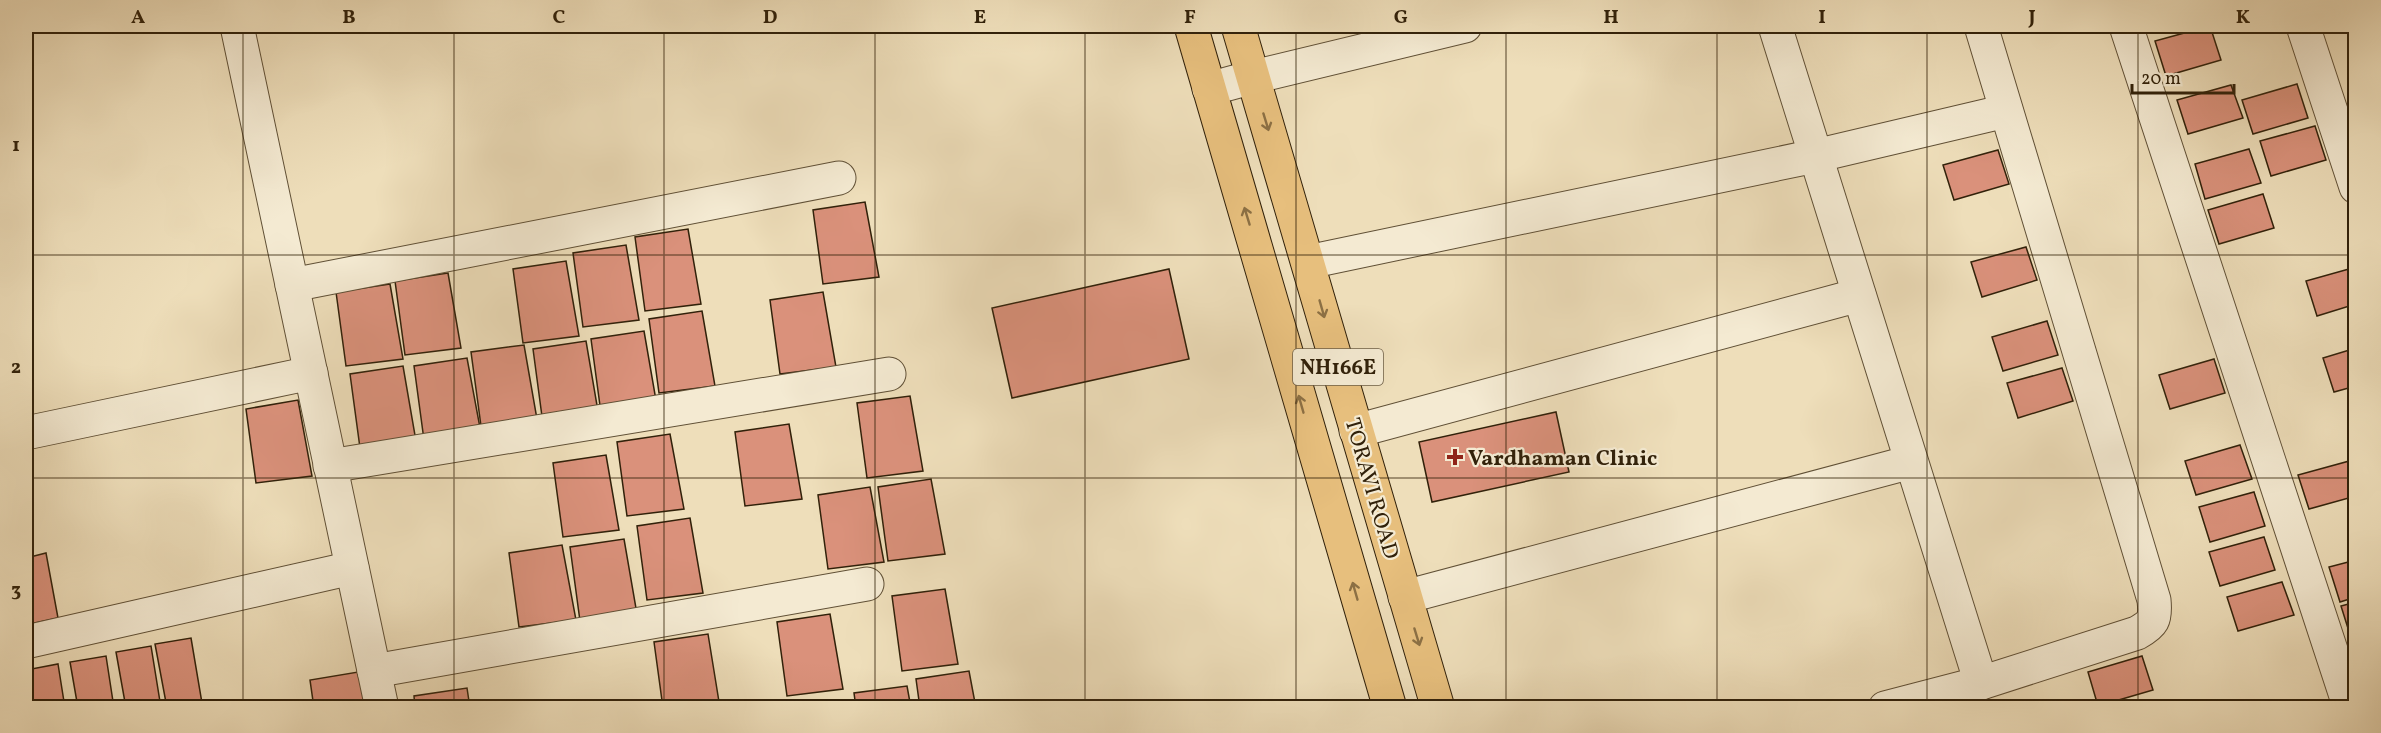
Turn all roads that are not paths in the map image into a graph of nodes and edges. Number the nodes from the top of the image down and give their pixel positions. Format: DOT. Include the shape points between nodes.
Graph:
graph roads {
  1 [pos="237,26"];
  2 [pos="1191,26"];
  3 [pos="1238,26"];
  4 [pos="1465,26"];
  5 [pos="1775,26"];
  6 [pos="1980,26"];
  7 [pos="2126,26"];
  8 [pos="2303,26"];
  9 [pos="1253,77"];
  10 [pos="1209,90"];
  11 [pos="2006,111"];
  12 [pos="1815,156"];
  13 [pos="839,178"];
  14 [pos="2355,187"];
  15 [pos="1308,262"];
  16 [pos="292,285"];
  17 [pos="1859,295"];
  18 [pos="311,373"];
  19 [pos="889,374"];
  20 [pos="1356,431"];
  21 [pos="26,434"];
  22 [pos="1911,462"];
  23 [pos="330,466"];
  24 [pos="352,568"];
  25 [pos="867,584"];
  26 [pos="1405,597"];
  27 [pos="26,642"];
  28 [pos="374,671"];
  29 [pos="1981,683"];
  30 [pos="381,708"];
  31 [pos="1390,708"];
  32 [pos="1438,708"];
  33 [pos="1885,708"];
  34 [pos="2350,708"];
  1 -- 16 [label="street"];
  2 -- 10 [label="highway, TORAVI ROAD / NH166E"];
  3 -- 9 [label="highway, TORAVI ROAD / NH166E"];
  4 -- 9 [label="street"];
  5 -- 12 [label="street"];
  6 -- 11 [label="street"];
  7 -- 34 [label="street"];
  8 -- 14 [label="street"];
  9 -- 10 [label="street"];
  9 -- 15 [label="highway, TORAVI ROAD / NH166E, one-way"];
  31 -- 10 [label="highway, TORAVI ROAD / NH166E, one-way"];
  11 -- 12 [label="street"];
  11 -- 29 [label="street" via="2156,614 2150,626 2137,633"];
  12 -- 15 [label="street"];
  12 -- 17 [label="street"];
  13 -- 16 [label="street"];
  15 -- 20 [label="highway, TORAVI ROAD / NH166E, one-way"];
  16 -- 18 [label="street"];
  17 -- 20 [label="street"];
  17 -- 22 [label="street"];
  18 -- 21 [label="street"];
  18 -- 23 [label="street"];
  19 -- 23 [label="street"];
  20 -- 26 [label="highway, TORAVI ROAD / NH166E"];
  22 -- 26 [label="street"];
  22 -- 29 [label="street"];
  23 -- 24 [label="street"];
  24 -- 27 [label="street"];
  24 -- 28 [label="street"];
  25 -- 28 [label="street"];
  26 -- 32 [label="highway, TORAVI ROAD / NH166E, one-way"];
  28 -- 30 [label="street"];
  29 -- 33 [label="street"];
}
